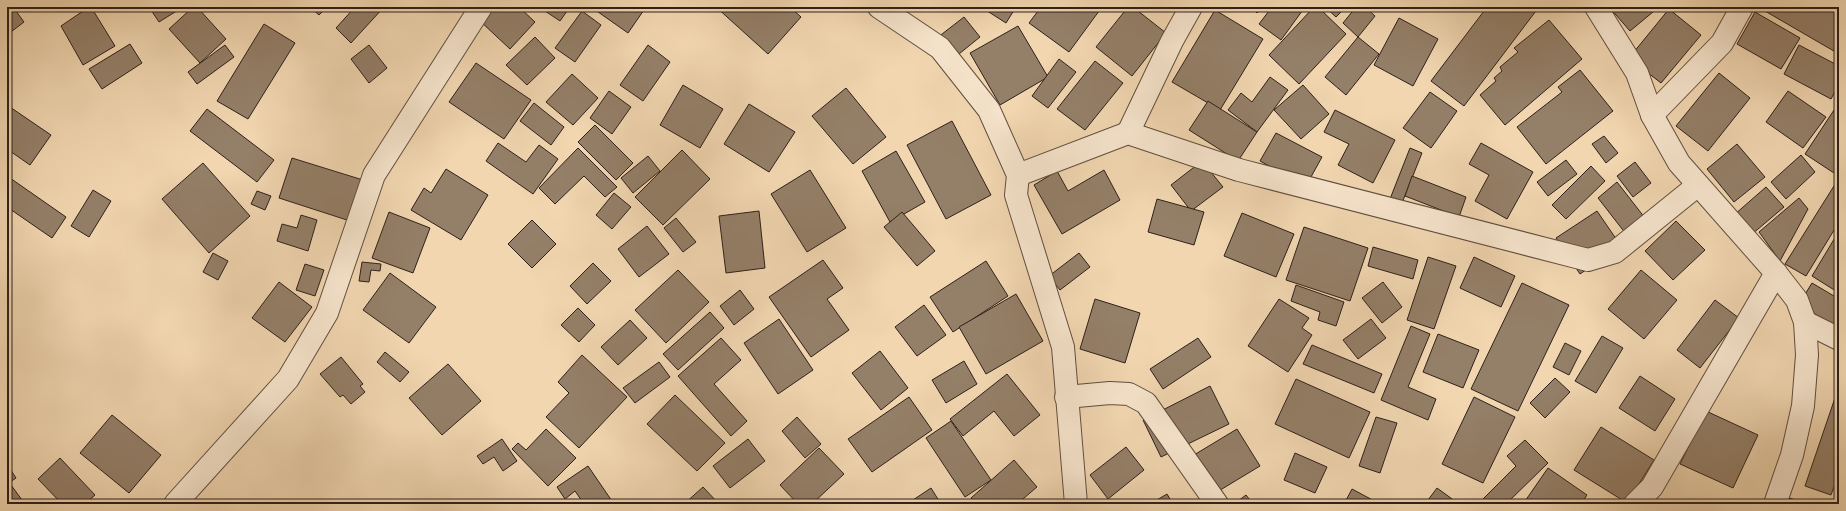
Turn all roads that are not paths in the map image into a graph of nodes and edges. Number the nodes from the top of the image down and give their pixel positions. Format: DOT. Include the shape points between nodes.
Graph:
graph roads {
  1 [pos="481,7"];
  2 [pos="879,7"];
  3 [pos="1191,7"];
  4 [pos="1596,7"];
  5 [pos="1742,7"];
  6 [pos="1652,115"];
  7 [pos="1128,133"];
  8 [pos="1018,175"];
  9 [pos="1698,184"];
  10 [pos="1776,274"];
  11 [pos="1805,322"];
  12 [pos="1839,339"];
  13 [pos="1066,397"];
  14 [pos="175,504"];
  15 [pos="1076,504"];
  16 [pos="1217,504"];
  17 [pos="1635,504"];
  18 [pos="1774,504"];
  1 -- 14 [label="street" via="374,175 327,313 288,379"];
  2 -- 8 [label="street" via="940,48 989,110"];
  3 -- 7 [label="street"];
  4 -- 6 [label="street" via="1637,73"];
  5 -- 6 [label="street" via="1722,43"];
  6 -- 9 [label="street" via="1679,163"];
  7 -- 8 [label="street"];
  7 -- 9 [label="street" via="1239,170 1588,260 1615,252"];
  8 -- 13 [label="street" via="1016,195 1062,347"];
  9 -- 10 [label="street"];
  10 -- 11 [label="street" via="1797,300"];
  10 -- 17 [label="street" via="1652,487"];
  11 -- 12 [label="street"];
  11 -- 18 [label="street" via="1807,355 1804,406 1792,455"];
  13 -- 15 [label="street"];
  13 -- 16 [label="street" via="1129,394 1146,403"];
}
